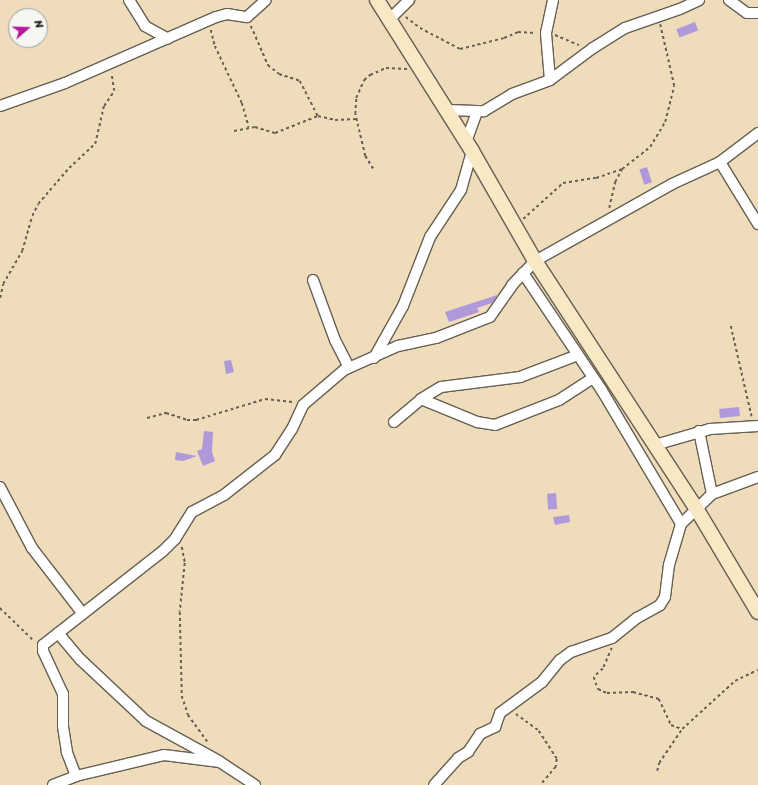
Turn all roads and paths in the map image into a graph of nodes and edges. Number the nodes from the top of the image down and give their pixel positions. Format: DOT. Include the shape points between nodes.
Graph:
graph roads {
  1 [pos="129,0"];
  2 [pos="266,0"];
  3 [pos="377,0"];
  4 [pos="409,0"];
  5 [pos="553,0"];
  6 [pos="699,0"];
  7 [pos="729,0"];
  8 [pos="758,13"];
  9 [pos="394,15"];
  10 [pos="247,17"];
  11 [pos="658,18"];
  12 [pos="211,19"];
  13 [pos="546,33"];
  14 [pos="168,39"];
  15 [pos="589,51"];
  16 [pos="106,64"];
  17 [pos="422,71"];
  18 [pos="550,80"];
  19 [pos="0,106"];
  20 [pos="446,110"];
  21 [pos="477,111"];
  22 [pos="318,116"];
  23 [pos="356,119"];
  24 [pos="249,127"];
  25 [pos="234,131"];
  26 [pos="758,133"];
  27 [pos="469,146"];
  28 [pos="720,162"];
  29 [pos="373,169"];
  30 [pos="622,169"];
  31 [pos="607,220"];
  32 [pos="758,224"];
  33 [pos="516,225"];
  34 [pos="535,261"];
  35 [pos="523,273"];
  36 [pos="313,280"];
  37 [pos="0,298"];
  38 [pos="731,326"];
  39 [pos="578,355"];
  40 [pos="374,358"];
  41 [pos="349,368"];
  42 [pos="593,378"];
  43 [pos="421,399"];
  44 [pos="303,405"];
  45 [pos="147,418"];
  46 [pos="394,422"];
  47 [pos="755,426"];
  48 [pos="699,431"];
  49 [pos="655,445"];
  50 [pos="758,477"];
  51 [pos="0,487"];
  52 [pos="712,494"];
  53 [pos="696,508"];
  54 [pos="681,524"];
  55 [pos="178,533"];
  56 [pos="0,608"];
  57 [pos="758,612"];
  58 [pos="83,614"];
  59 [pos="57,634"];
  60 [pos="616,635"];
  61 [pos="43,646"];
  62 [pos="758,670"];
  63 [pos="514,702"];
  64 [pos="682,729"];
  65 [pos="219,761"];
  66 [pos="657,772"];
  67 [pos="76,776"];
  68 [pos="54,785"];
  69 [pos="255,785"];
  70 [pos="434,785"];
  71 [pos="541,785"];
  1 -- 14 [label="street" via="145,26"];
  2 -- 10 [label="street"];
  3 -- 9 [label="main road"];
  4 -- 9 [label="street"];
  5 -- 13 [label="street"];
  6 -- 11 [label="street"];
  7 -- 8 [label="street" via="747,13"];
  9 -- 13 [label="path" via="460,49 518,32"];
  9 -- 17 [label="main road"];
  10 -- 12 [label="street" via="228,14"];
  10 -- 22 [label="path" via="268,65 279,74 300,80"];
  11 -- 15 [label="street" via="625,28"];
  11 -- 30 [label="path" via="672,70 674,86 670,104 657,138 650,147"];
  12 -- 14 [label="street"];
  12 -- 24 [label="path" via="215,46 242,103"];
  13 -- 15 [label="path" via="572,40"];
  13 -- 18 [label="street"];
  14 -- 16 [label="street"];
  15 -- 18 [label="street"];
  16 -- 19 [label="street" via="65,84"];
  16 -- 37 [label="path" via="113,78 114,91 104,106 97,141 38,204 22,251 3,284"];
  17 -- 20 [label="main road"];
  17 -- 23 [label="path" via="386,68 370,75 364,80 356,98"];
  18 -- 21 [label="street" via="512,94 494,106"];
  20 -- 21 [label="street"];
  20 -- 27 [label="main road"];
  21 -- 27 [label="street"];
  22 -- 23 [label="path" via="335,120"];
  22 -- 24 [label="path" via="275,133"];
  23 -- 29 [label="path" via="364,156"];
  24 -- 25 [label="path"];
  26 -- 28 [label="street"];
  27 -- 33 [label="main road"];
  27 -- 40 [label="street" via="461,190 430,237 403,306"];
  28 -- 31 [label="street"];
  28 -- 32 [label="street"];
  30 -- 31 [label="path" via="615,182"];
  30 -- 33 [label="path" via="596,178 563,183"];
  31 -- 34 [label="street"];
  33 -- 34 [label="main road"];
  34 -- 35 [label="street"];
  34 -- 49 [label="main road"];
  35 -- 39 [label="street"];
  35 -- 40 [label="street" via="490,317 442,336 398,346"];
  36 -- 41 [label="street" via="335,340"];
  38 -- 47 [label="path"];
  39 -- 42 [label="street"];
  39 -- 43 [label="street" via="520,377 441,387"];
  40 -- 41 [label="street"];
  41 -- 44 [label="street"];
  42 -- 43 [label="street" via="559,400 495,425 477,422"];
  42 -- 54 [label="street"];
  43 -- 46 [label="street"];
  44 -- 45 [label="path" via="275,398 256,401 221,415 196,420 187,420 166,413"];
  44 -- 55 [label="street" via="278,452 224,495 192,512"];
  47 -- 48 [label="street"];
  48 -- 49 [label="street"];
  48 -- 52 [label="street"];
  49 -- 53 [label="main road"];
  50 -- 52 [label="street"];
  51 -- 58 [label="street" via="32,548"];
  52 -- 53 [label="street"];
  53 -- 54 [label="street"];
  53 -- 57 [label="main road"];
  54 -- 60 [label="street" via="662,603"];
  55 -- 58 [label="street" via="163,551"];
  55 -- 65 [label="path" via="185,563 180,612 184,708"];
  56 -- 61 [label="path"];
  58 -- 59 [label="street"];
  59 -- 61 [label="street"];
  59 -- 65 [label="street" via="140,716"];
  60 -- 63 [label="street" via="568,654 553,666 542,682"];
  60 -- 64 [label="path" via="608,661 594,677 598,689 607,693 633,692 656,698 661,702 672,725"];
  61 -- 67 [label="street" via="63,694 67,752"];
  62 -- 64 [label="path" via="735,681"];
  63 -- 70 [label="street" via="498,715 494,728 480,734 468,752 458,758"];
  63 -- 71 [label="path" via="517,716 536,728 557,759 556,768"];
  64 -- 66 [label="path" via="662,758"];
  65 -- 67 [label="street" via="164,755"];
  65 -- 69 [label="street"];
  67 -- 68 [label="street"];
}
